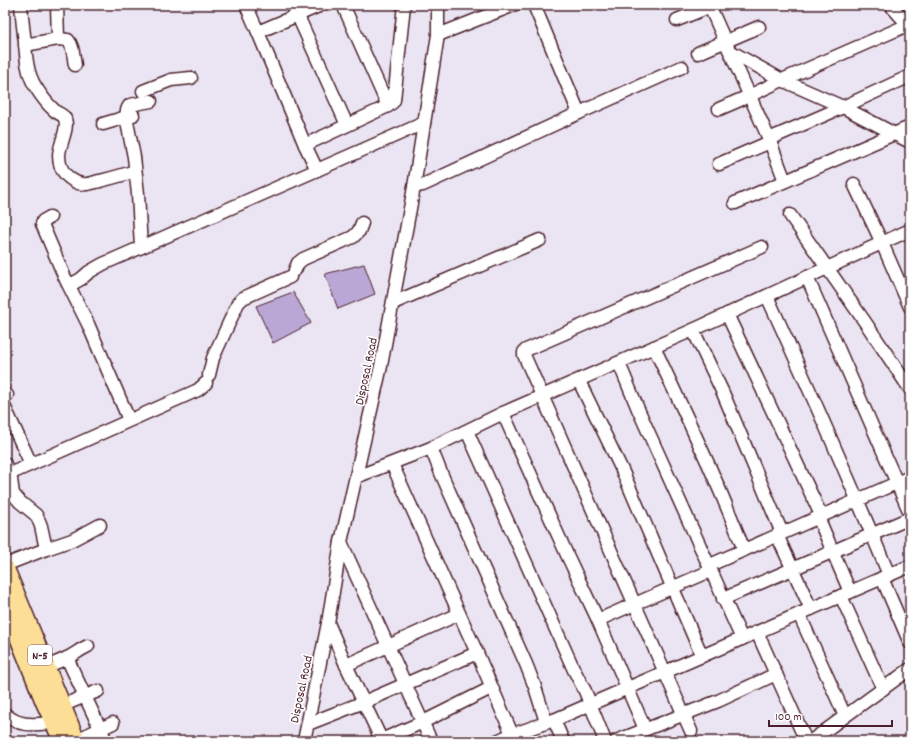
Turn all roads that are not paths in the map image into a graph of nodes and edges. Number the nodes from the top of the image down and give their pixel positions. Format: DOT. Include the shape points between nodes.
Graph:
graph roads {
  1 [pos="21,5"];
  2 [pos="57,5"];
  3 [pos="246,5"];
  4 [pos="321,5"];
  5 [pos="343,5"];
  6 [pos="404,5"];
  7 [pos="438,5"];
  8 [pos="514,5"];
  9 [pos="534,5"];
  10 [pos="711,6"];
  11 [pos="893,8"];
  12 [pos="295,10"];
  13 [pos="678,20"];
  14 [pos="909,25"];
  15 [pos="759,27"];
  16 [pos="258,32"];
  17 [pos="438,35"];
  18 [pos="58,39"];
  19 [pos="25,45"];
  20 [pos="728,47"];
  21 [pos="698,53"];
  22 [pos="75,65"];
  23 [pos="682,67"];
  24 [pos="910,76"];
  25 [pos="191,78"];
  26 [pos="782,80"];
  27 [pos="749,96"];
  28 [pos="388,106"];
  29 [pos="843,107"];
  30 [pos="718,109"];
  31 [pos="579,113"];
  32 [pos="130,116"];
  33 [pos="424,122"];
  34 [pos="103,124"];
  35 [pos="347,125"];
  36 [pos="910,127"];
  37 [pos="895,134"];
  38 [pos="769,141"];
  39 [pos="910,142"];
  40 [pos="305,144"];
  41 [pos="719,164"];
  42 [pos="317,170"];
  43 [pos="135,171"];
  44 [pos="785,181"];
  45 [pos="854,184"];
  46 [pos="414,187"];
  47 [pos="735,204"];
  48 [pos="790,215"];
  49 [pos="50,217"];
  50 [pos="362,223"];
  51 [pos="910,230"];
  52 [pos="540,240"];
  53 [pos="882,243"];
  54 [pos="762,247"];
  55 [pos="141,248"];
  56 [pos="827,268"];
  57 [pos="806,277"];
  58 [pos="66,280"];
  59 [pos="767,296"];
  60 [pos="393,303"];
  61 [pos="910,307"];
  62 [pos="727,314"];
  63 [pos="693,330"];
  64 [pos="654,347"];
  65 [pos="619,363"];
  66 [pos="579,381"];
  67 [pos="910,389"];
  68 [pos="542,396"];
  69 [pos="5,408"];
  70 [pos="503,413"];
  71 [pos="129,420"];
  72 [pos="8,422"];
  73 [pos="467,431"];
  74 [pos="431,448"];
  75 [pos="31,464"];
  76 [pos="392,464"];
  77 [pos="7,471"];
  78 [pos="356,477"];
  79 [pos="910,477"];
  80 [pos="896,483"];
  81 [pos="858,500"];
  82 [pos="910,513"];
  83 [pos="819,516"];
  84 [pos="910,518"];
  85 [pos="100,524"];
  86 [pos="779,534"];
  87 [pos="872,535"];
  88 [pos="341,542"];
  89 [pos="46,549"];
  90 [pos="744,550"];
  91 [pos="833,552"];
  92 [pos="5,565"];
  93 [pos="910,566"];
  94 [pos="5,569"];
  95 [pos="710,569"];
  96 [pos="793,569"];
  97 [pos="885,576"];
  98 [pos="673,587"];
  99 [pos="845,594"];
  100 [pos="723,599"];
  101 [pos="5,602"];
  102 [pos="634,604"];
  103 [pos="812,608"];
  104 [pos="459,614"];
  105 [pos="799,614"];
  106 [pos="598,620"];
  107 [pos="328,623"];
  108 [pos="757,632"];
  109 [pos="742,639"];
  110 [pos="910,643"];
  111 [pos="88,646"];
  112 [pos="388,646"];
  113 [pos="476,653"];
  114 [pos="702,656"];
  115 [pos="67,658"];
  116 [pos="346,665"];
  117 [pos="45,667"];
  118 [pos="910,669"];
  119 [pos="665,672"];
  120 [pos="776,674"];
  121 [pos="405,684"];
  122 [pos="491,688"];
  123 [pos="628,688"];
  124 [pos="883,689"];
  125 [pos="98,691"];
  126 [pos="85,696"];
  127 [pos="364,702"];
  128 [pos="590,705"];
  129 [pos="61,706"];
  130 [pos="5,714"];
  131 [pos="684,715"];
  132 [pos="845,716"];
  133 [pos="550,721"];
  134 [pos="422,722"];
  135 [pos="55,723"];
  136 [pos="113,723"];
  137 [pos="308,724"];
  138 [pos="100,729"];
  139 [pos="645,729"];
  140 [pos="691,731"];
  141 [pos="512,734"];
  142 [pos="72,741"];
  143 [pos="106,741"];
  144 [pos="304,741"];
  145 [pos="381,741"];
  146 [pos="431,741"];
  147 [pos="498,741"];
  148 [pos="563,741"];
  149 [pos="605,741"];
  150 [pos="616,741"];
  151 [pos="806,741"];
  152 [pos="811,741"];
  1 -- 19 [label="street"];
  2 -- 18 [label="street"];
  3 -- 16 [label="street"];
  4 -- 12 [label="street"];
  5 -- 28 [label="street"];
  6 -- 28 [label="street" via="395,97"];
  7 -- 17 [label="street, Disposal Road"];
  8 -- 17 [label="street"];
  9 -- 31 [label="street"];
  10 -- 13 [label="street"];
  10 -- 20 [label="street"];
  11 -- 14 [label="street"];
  12 -- 16 [label="street"];
  12 -- 35 [label="street"];
  14 -- 26 [label="street"];
  15 -- 20 [label="street"];
  16 -- 40 [label="street"];
  17 -- 33 [label="street, Disposal Road"];
  18 -- 19 [label="street"];
  18 -- 22 [label="street" via="70,41"];
  19 -- 43 [label="street" via="28,69 35,86 52,109 66,120 59,154 64,172 76,182 88,184"];
  20 -- 21 [label="street"];
  20 -- 26 [label="street"];
  20 -- 27 [label="street"];
  23 -- 31 [label="street"];
  24 -- 29 [label="street"];
  25 -- 32 [label="street" via="171,80 145,98 131,104 127,109"];
  26 -- 27 [label="street"];
  26 -- 29 [label="street"];
  27 -- 30 [label="street"];
  27 -- 38 [label="street"];
  28 -- 35 [label="street"];
  29 -- 37 [label="street"];
  29 -- 38 [label="street"];
  31 -- 46 [label="street"];
  32 -- 34 [label="street"];
  32 -- 43 [label="street"];
  33 -- 42 [label="street"];
  33 -- 46 [label="street, Disposal Road"];
  35 -- 40 [label="street"];
  36 -- 37 [label="street"];
  37 -- 39 [label="street"];
  37 -- 44 [label="street"];
  38 -- 41 [label="street"];
  38 -- 44 [label="street"];
  40 -- 42 [label="street"];
  42 -- 55 [label="street"];
  43 -- 55 [label="street"];
  44 -- 47 [label="street"];
  45 -- 53 [label="street"];
  46 -- 60 [label="street, Disposal Road"];
  48 -- 56 [label="street"];
  49 -- 58 [label="street" via="42,224"];
  50 -- 71 [label="street" via="353,237 303,259 293,273 238,303 214,354 207,379 198,390"];
  51 -- 53 [label="street"];
  52 -- 60 [label="street"];
  53 -- 56 [label="street"];
  53 -- 61 [label="street"];
  54 -- 68 [label="street" via="526,350 524,355"];
  55 -- 58 [label="street" via="94,269 76,283"];
  56 -- 57 [label="street"];
  56 -- 67 [label="street"];
  57 -- 59 [label="street"];
  57 -- 80 [label="street"];
  58 -- 71 [label="street" via="88,324"];
  59 -- 62 [label="street"];
  59 -- 81 [label="street"];
  60 -- 78 [label="street, Disposal Road"];
  62 -- 63 [label="street"];
  62 -- 83 [label="street"];
  63 -- 64 [label="street"];
  63 -- 86 [label="street" via="723,393"];
  64 -- 65 [label="street"];
  64 -- 90 [label="street" via="729,510"];
  65 -- 66 [label="street"];
  65 -- 95 [label="street"];
  66 -- 68 [label="street"];
  66 -- 98 [label="street" via="622,470"];
  68 -- 70 [label="street"];
  68 -- 102 [label="street"];
  69 -- 72 [label="street"];
  70 -- 73 [label="street"];
  70 -- 106 [label="street"];
  71 -- 75 [label="street"];
  72 -- 75 [label="street"];
  73 -- 74 [label="street"];
  73 -- 128 [label="street"];
  74 -- 76 [label="street"];
  74 -- 133 [label="street"];
  75 -- 77 [label="street"];
  76 -- 78 [label="street"];
  76 -- 104 [label="street"];
  77 -- 89 [label="street" via="16,498 36,515"];
  78 -- 88 [label="street, Disposal Road"];
  79 -- 80 [label="street"];
  80 -- 81 [label="street"];
  80 -- 82 [label="street"];
  81 -- 83 [label="street"];
  81 -- 87 [label="street"];
  83 -- 86 [label="street"];
  83 -- 91 [label="street"];
  84 -- 87 [label="street"];
  85 -- 89 [label="street" via="72,540"];
  86 -- 90 [label="street"];
  86 -- 96 [label="street"];
  87 -- 91 [label="street"];
  87 -- 97 [label="street"];
  88 -- 107 [label="street, Disposal Road"];
  88 -- 112 [label="street"];
  89 -- 92 [label="street"];
  90 -- 95 [label="street" via="710,565"];
  91 -- 96 [label="street"];
  91 -- 99 [label="street"];
  93 -- 97 [label="street"];
  94 -- 117 [label="highway, N-5"];
  95 -- 98 [label="street"];
  95 -- 100 [label="street"];
  96 -- 100 [label="street"];
  96 -- 103 [label="street"];
  97 -- 99 [label="street"];
  97 -- 110 [label="street"];
  98 -- 102 [label="street"];
  98 -- 114 [label="street"];
  99 -- 103 [label="street"];
  99 -- 124 [label="street"];
  100 -- 109 [label="street"];
  101 -- 135 [label="highway, N-5"];
  102 -- 106 [label="street"];
  102 -- 119 [label="street"];
  103 -- 105 [label="street"];
  104 -- 112 [label="street"];
  104 -- 113 [label="street"];
  105 -- 108 [label="street"];
  105 -- 132 [label="street"];
  106 -- 123 [label="street"];
  107 -- 116 [label="street"];
  107 -- 137 [label="street, Disposal Road"];
  108 -- 109 [label="street"];
  108 -- 120 [label="street"];
  109 -- 114 [label="street"];
  111 -- 115 [label="street"];
  112 -- 116 [label="street"];
  112 -- 121 [label="street"];
  113 -- 121 [label="street"];
  113 -- 122 [label="street"];
  114 -- 119 [label="street"];
  115 -- 117 [label="street"];
  115 -- 126 [label="street"];
  116 -- 127 [label="street"];
  117 -- 129 [label="highway, N-5"];
  118 -- 124 [label="street"];
  119 -- 123 [label="street"];
  119 -- 131 [label="street"];
  120 -- 131 [label="street"];
  120 -- 151 [label="street"];
  121 -- 127 [label="street"];
  121 -- 134 [label="street"];
  122 -- 134 [label="street"];
  122 -- 141 [label="street"];
  123 -- 128 [label="street"];
  123 -- 139 [label="street"];
  124 -- 132 [label="street"];
  125 -- 126 [label="street"];
  126 -- 129 [label="street"];
  126 -- 138 [label="street"];
  127 -- 137 [label="street"];
  127 -- 145 [label="street"];
  128 -- 133 [label="street"];
  128 -- 149 [label="street"];
  129 -- 142 [label="highway, N-5"];
  130 -- 135 [label="street" via="20,724"];
  131 -- 139 [label="street"];
  131 -- 140 [label="street"];
  132 -- 152 [label="street"];
  133 -- 141 [label="street"];
  133 -- 148 [label="street"];
  134 -- 145 [label="street"];
  134 -- 146 [label="street"];
  135 -- 142 [label="highway, N-5"];
  136 -- 138 [label="street"];
  137 -- 144 [label="street, Disposal Road"];
  138 -- 142 [label="street"];
  138 -- 143 [label="street"];
  139 -- 150 [label="street"];
  141 -- 147 [label="street"];
}
